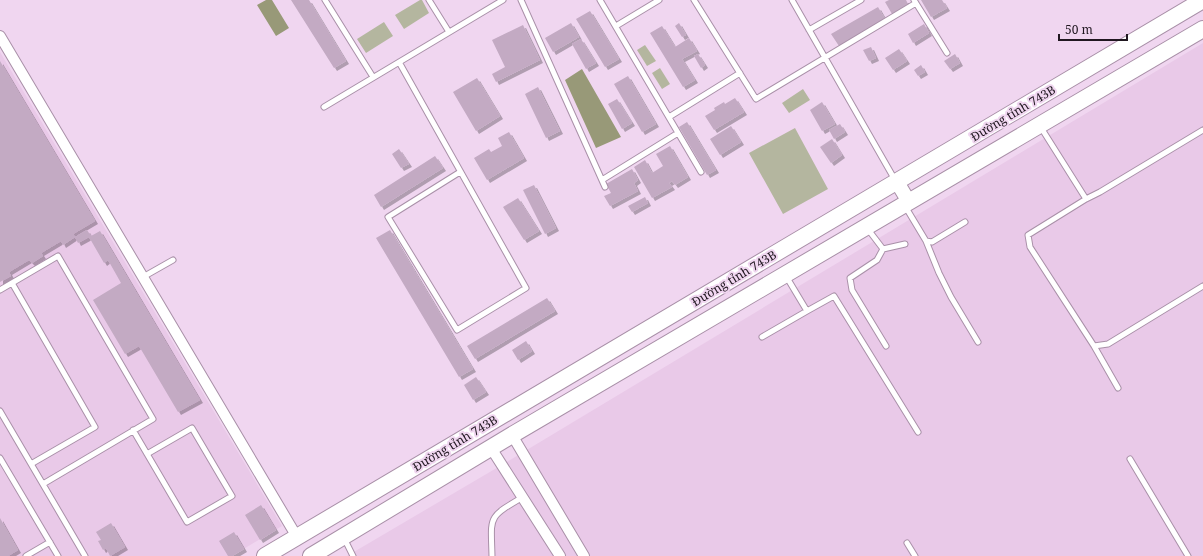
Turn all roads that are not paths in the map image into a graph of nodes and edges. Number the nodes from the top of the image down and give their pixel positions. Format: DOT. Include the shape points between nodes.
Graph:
graph roads {
  1 [pos="325,0"];
  2 [pos="429,0"];
  3 [pos="504,0"];
  4 [pos="521,0"];
  5 [pos="600,0"];
  6 [pos="659,0"];
  7 [pos="694,0"];
  8 [pos="792,0"];
  9 [pos="862,0"];
  10 [pos="1203,0"];
  11 [pos="915,2"];
  12 [pos="616,26"];
  13 [pos="1203,29"];
  14 [pos="809,30"];
  15 [pos="449,32"];
  16 [pos="0,36"];
  17 [pos="947,53"];
  18 [pos="825,58"];
  19 [pos="399,62"];
  20 [pos="740,73"];
  21 [pos="373,77"];
  22 [pos="324,107"];
  23 [pos="669,117"];
  24 [pos="1039,125"];
  25 [pos="1203,130"];
  26 [pos="678,133"];
  27 [pos="460,172"];
  28 [pos="701,172"];
  29 [pos="602,180"];
  30 [pos="897,182"];
  31 [pos="605,188"];
  32 [pos="1086,199"];
  33 [pos="906,203"];
  34 [pos="965,222"];
  35 [pos="866,227"];
  36 [pos="926,241"];
  37 [pos="905,244"];
  38 [pos="883,249"];
  39 [pos="173,260"];
  40 [pos="785,275"];
  41 [pos="143,278"];
  42 [pos="12,283"];
  43 [pos="1203,286"];
  44 [pos="0,290"];
  45 [pos="808,311"];
  46 [pos="762,337"];
  47 [pos="978,342"];
  48 [pos="886,346"];
  49 [pos="1094,346"];
  50 [pos="1118,388"];
  51 [pos="0,411"];
  52 [pos="133,430"];
  53 [pos="918,432"];
  54 [pos="512,435"];
  55 [pos="491,448"];
  56 [pos="147,454"];
  57 [pos="0,458"];
  58 [pos="1130,459"];
  59 [pos="31,464"];
  60 [pos="42,484"];
  61 [pos="523,498"];
  62 [pos="296,537"];
  63 [pos="343,537"];
  64 [pos="50,542"];
  65 [pos="907,543"];
  66 [pos="26,556"];
  67 [pos="58,556"];
  68 [pos="85,556"];
  69 [pos="265,556"];
  70 [pos="311,556"];
  71 [pos="354,556"];
  72 [pos="492,556"];
  73 [pos="560,556"];
  74 [pos="584,556"];
  75 [pos="915,556"];
  76 [pos="1188,556"];
  1 -- 21 [label="lane"];
  2 -- 15 [label="lane"];
  3 -- 15 [label="lane"];
  4 -- 29 [label="lane"];
  5 -- 12 [label="lane"];
  6 -- 12 [label="lane"];
  7 -- 20 [label="lane"];
  8 -- 14 [label="lane"];
  9 -- 14 [label="lane"];
  10 -- 30 [label="main road, Đường tỉnh 743B"];
  11 -- 17 [label="lane"];
  11 -- 18 [label="lane"];
  12 -- 23 [label="lane"];
  13 -- 24 [label="main road, Đường tỉnh 743B"];
  14 -- 18 [label="lane"];
  15 -- 19 [label="lane"];
  16 -- 41 [label="street"];
  18 -- 20 [label="lane" via="756,99"];
  18 -- 30 [label="lane"];
  19 -- 21 [label="lane"];
  19 -- 27 [label="lane"];
  20 -- 23 [label="lane"];
  21 -- 22 [label="lane"];
  23 -- 26 [label="lane"];
  24 -- 32 [label="lane"];
  24 -- 33 [label="main road, Đường tỉnh 743B"];
  25 -- 32 [label="lane"];
  26 -- 28 [label="lane"];
  26 -- 29 [label="lane"];
  27 -- 27 [label="lane" via="388,217 457,330 526,288"];
  29 -- 31 [label="lane"];
  30 -- 33 [label="main road"];
  30 -- 62 [label="main road, Đường tỉnh 743B"];
  32 -- 49 [label="lane" via="1028,235 1030,247"];
  33 -- 35 [label="main road, Đường tỉnh 743B"];
  33 -- 36 [label="lane"];
  34 -- 36 [label="lane" via="932,242"];
  35 -- 38 [label="lane"];
  35 -- 40 [label="main road, Đường tỉnh 743B"];
  36 -- 47 [label="lane" via="951,297"];
  37 -- 38 [label="lane"];
  38 -- 48 [label="lane" via="877,260 850,278 852,290"];
  39 -- 41 [label="lane"];
  40 -- 45 [label="lane"];
  40 -- 54 [label="main road, Đường tỉnh 743B"];
  41 -- 62 [label="street"];
  42 -- 44 [label="lane"];
  42 -- 52 [label="lane" via="58,256 153,419"];
  42 -- 59 [label="lane" via="95,427"];
  43 -- 49 [label="lane" via="1108,344"];
  45 -- 46 [label="lane"];
  45 -- 53 [label="lane" via="834,296"];
  49 -- 50 [label="lane"];
  51 -- 59 [label="lane"];
  52 -- 56 [label="lane"];
  52 -- 60 [label="lane"];
  54 -- 55 [label="main road, Đường tỉnh 743B"];
  54 -- 74 [label="street"];
  55 -- 61 [label="street"];
  55 -- 63 [label="main road, Đường tỉnh 743B"];
  56 -- 56 [label="lane" via="187,522 232,496 192,428"];
  57 -- 64 [label="lane"];
  58 -- 76 [label="lane"];
  59 -- 60 [label="lane"];
  60 -- 68 [label="lane"];
  61 -- 72 [label="lane" via="501,510 493,518 490,529"];
  61 -- 73 [label="street"];
  62 -- 69 [label="main road, Đường tỉnh 743B"];
  63 -- 70 [label="main road, Đường tỉnh 743B"];
  63 -- 71 [label="lane"];
  64 -- 66 [label="lane"];
  64 -- 67 [label="lane"];
  65 -- 75 [label="lane"];
}
